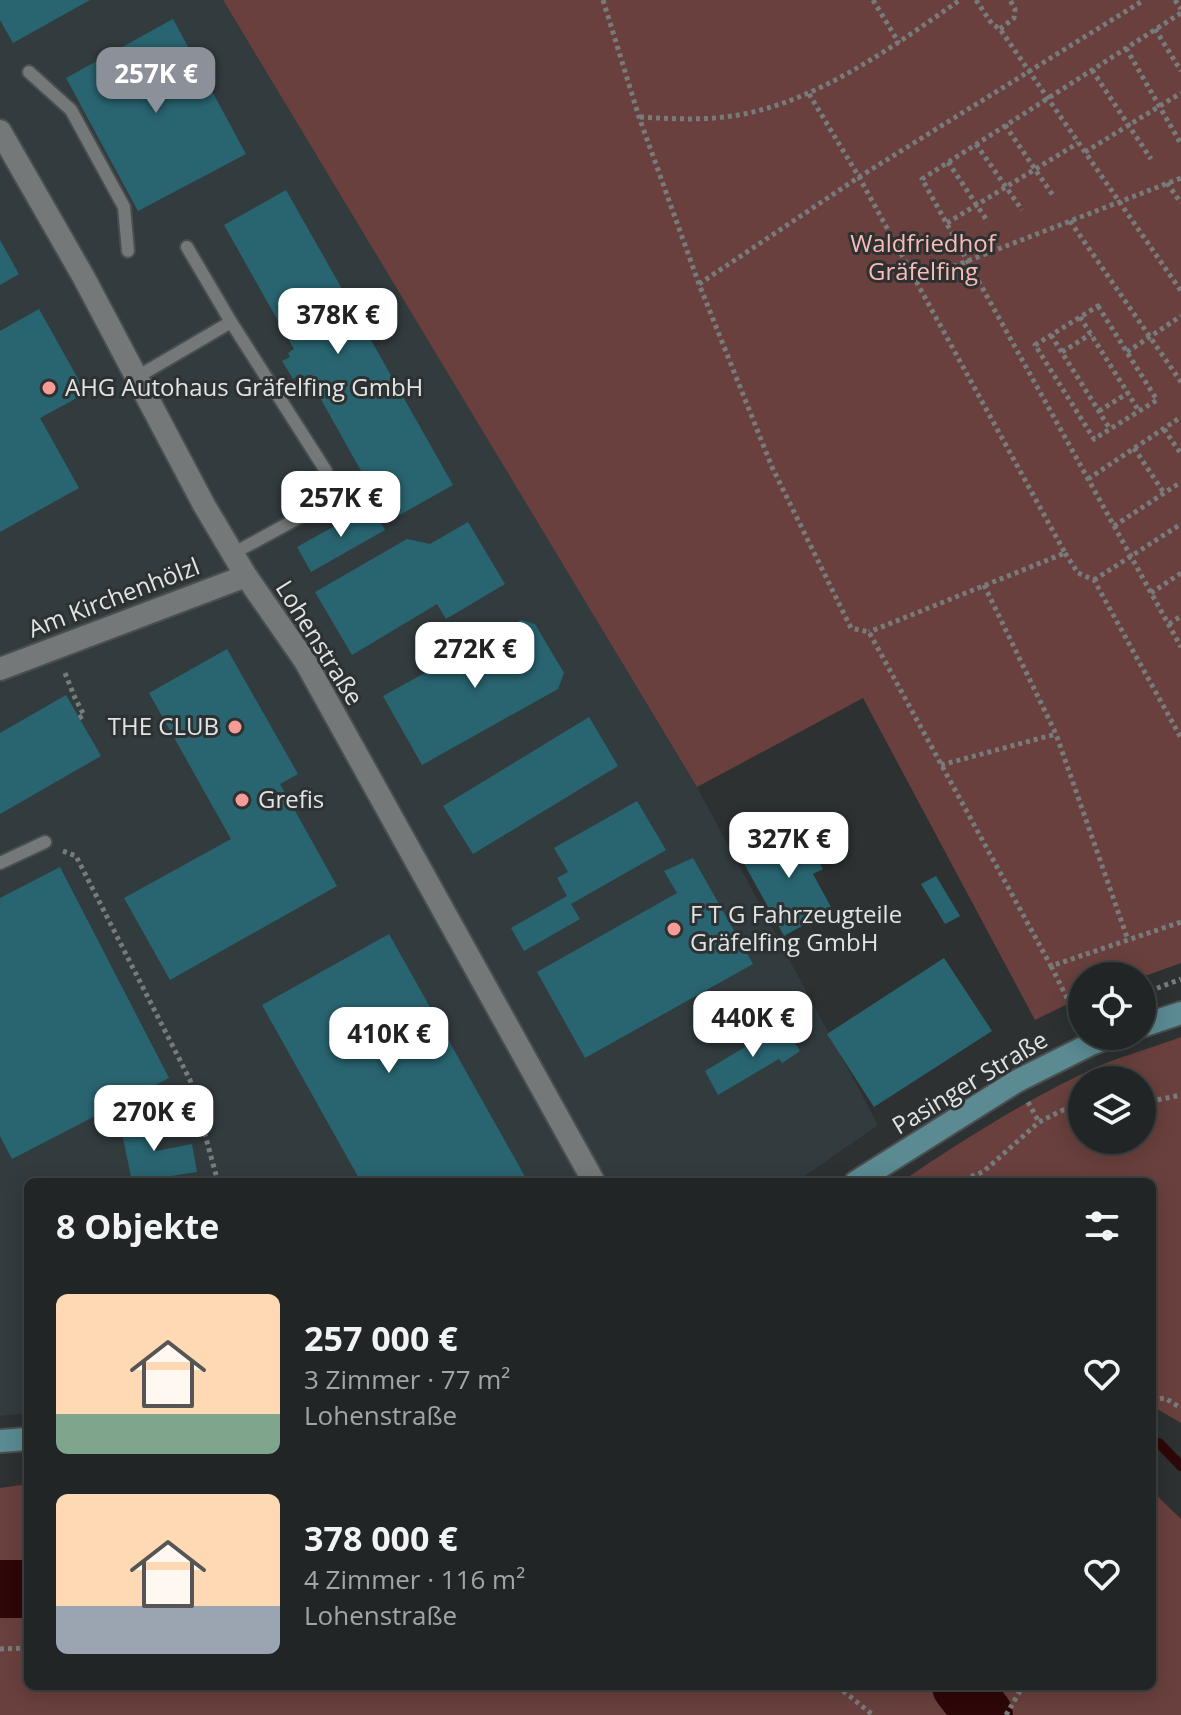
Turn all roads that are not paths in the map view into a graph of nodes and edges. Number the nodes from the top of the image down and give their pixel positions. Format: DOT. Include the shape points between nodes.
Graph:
graph roads {
  1 [pos="29,72"];
  2 [pos="0,131"];
  3 [pos="187,247"];
  4 [pos="128,251"];
  5 [pos="231,322"];
  6 [pos="137,377"];
  7 [pos="234,553"];
  8 [pos="246,576"];
  9 [pos="0,669"];
  10 [pos="45,842"];
  11 [pos="0,863"];
  12 [pos="1181,1013"];
  13 [pos="1156,1021"];
  14 [pos="1079,1050"];
  15 [pos="592,1178"];
  16 [pos="862,1178"];
  17 [pos="24,1439"];
  18 [pos="0,1441"];
  1 -- 4 [label="lane" via="71,110 124,207"];
  2 -- 6 [label="street, Lohenstraße"];
  3 -- 5 [label="lane"];
  5 -- 6 [label="lane"];
  5 -- 7 [label="lane" via="326,471 324,493 311,511"];
  6 -- 7 [label="street, Lohenstraße"];
  7 -- 8 [label="street, Lohenstraße"];
  8 -- 9 [label="street, Am Kirchenhölzl"];
  8 -- 15 [label="street, Lohenstraße" via="305,661"];
  10 -- 11 [label="lane"];
  12 -- 13 [label="main road"];
  14 -- 16 [label="main road, Pasinger Straße" via="1017,1081"];
  17 -- 18 [label="main road"];
}
